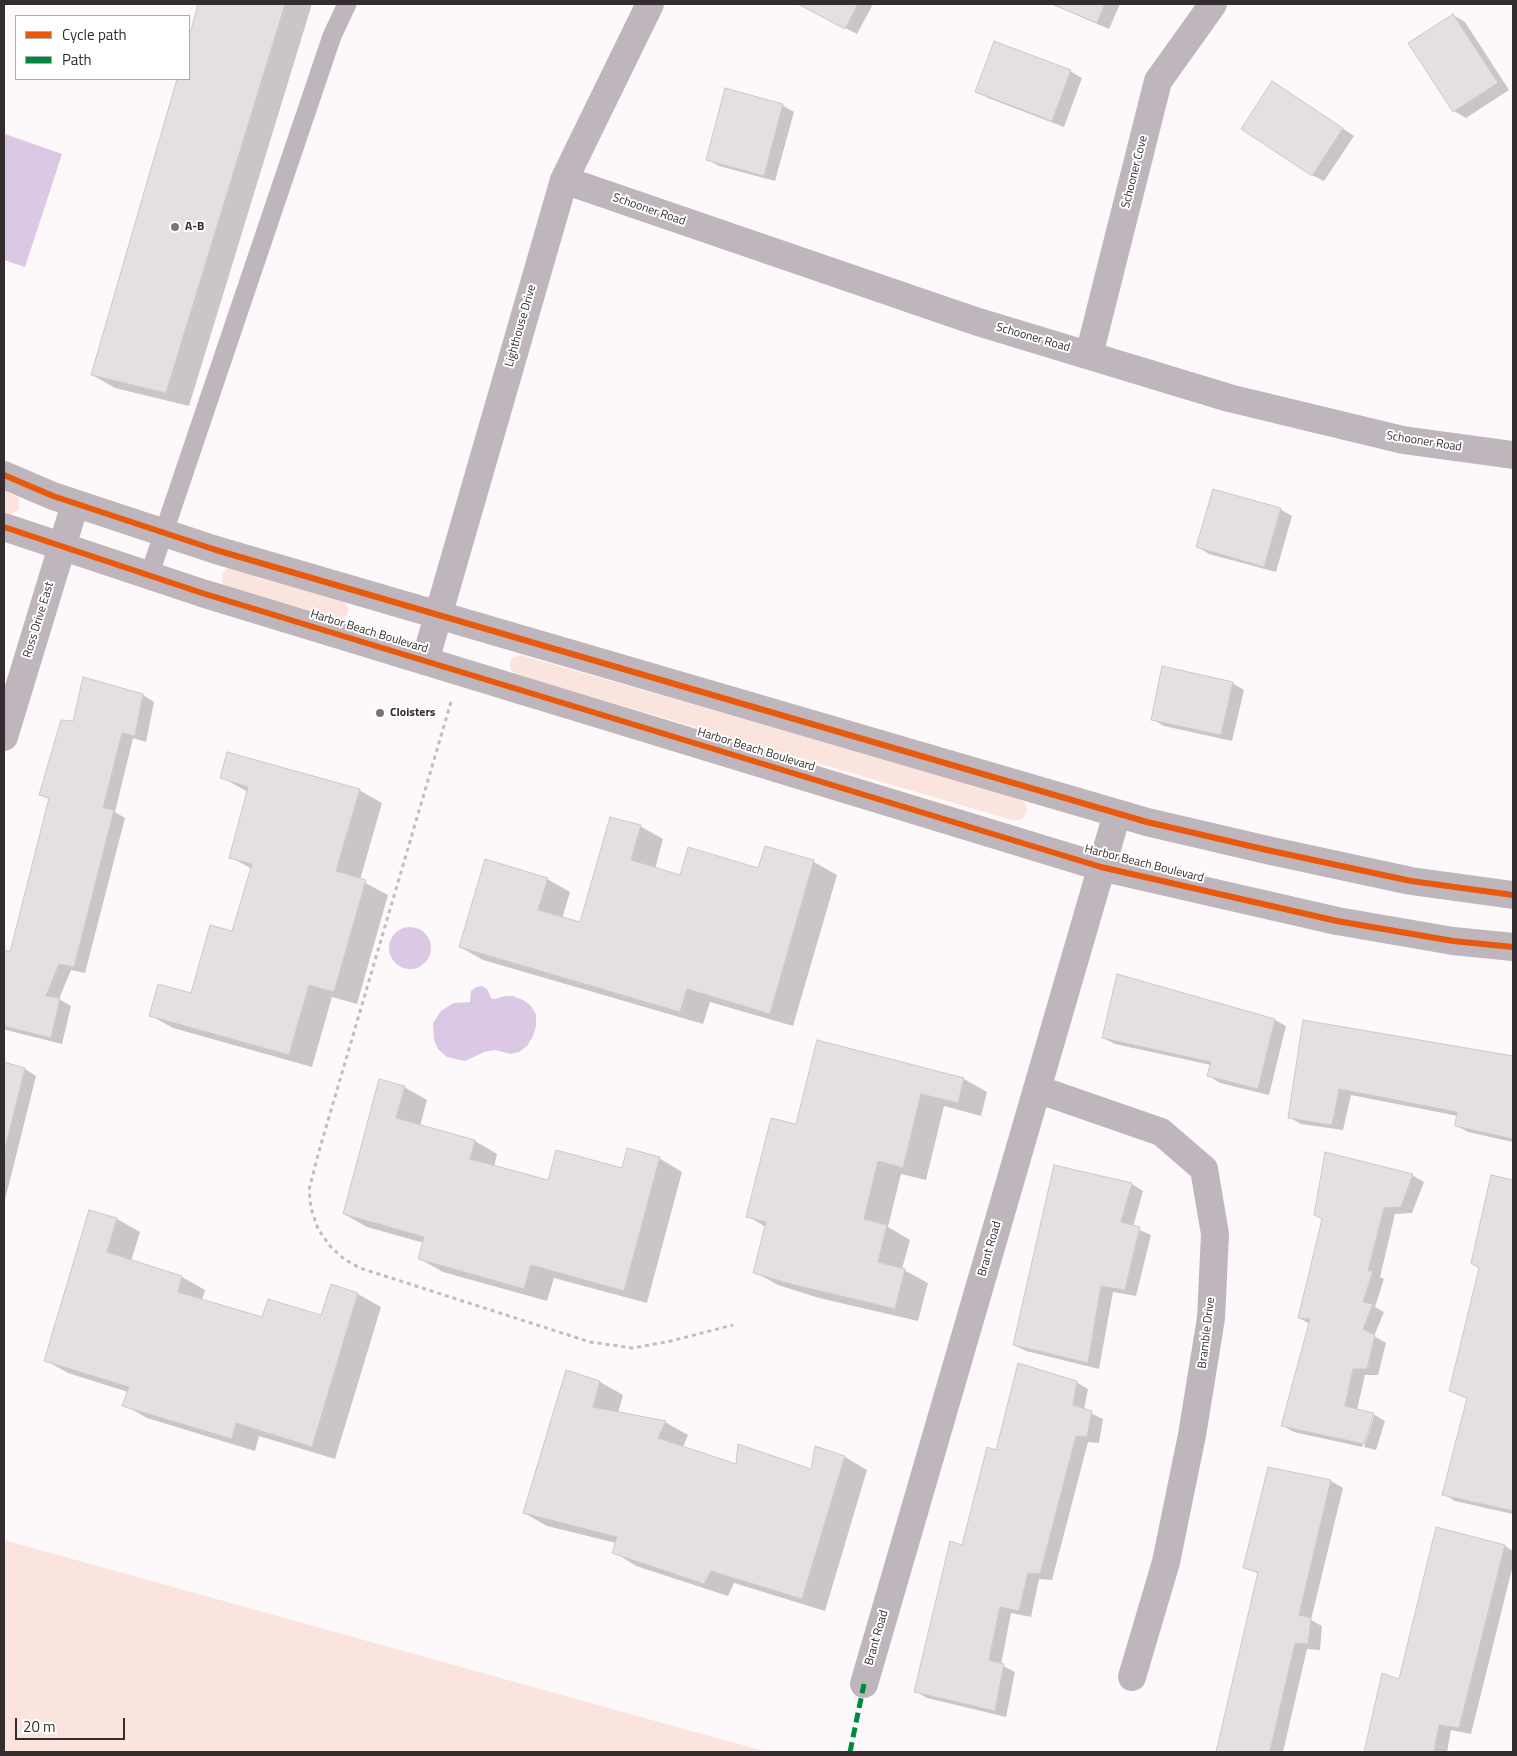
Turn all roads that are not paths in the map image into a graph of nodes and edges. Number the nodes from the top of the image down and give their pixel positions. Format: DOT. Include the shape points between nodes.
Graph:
graph roads {
  1 [pos="347,4"];
  2 [pos="650,4"];
  3 [pos="1213,4"];
  4 [pos="564,180"];
  5 [pos="1088,355"];
  6 [pos="1513,455"];
  7 [pos="4,476"];
  8 [pos="75,504"];
  9 [pos="4,527"];
  10 [pos="164,533"];
  11 [pos="61,547"];
  12 [pos="149,576"];
  13 [pos="438,615"];
  14 [pos="425,661"];
  15 [pos="4,737"];
  16 [pos="1117,814"];
  17 [pos="1101,867"];
  18 [pos="1513,895"];
  19 [pos="1513,947"];
  20 [pos="1037,1089"];
  21 [pos="1132,1677"];
  22 [pos="864,1684"];
  1 -- 10 [label="lane" via="332,36"];
  2 -- 4 [label="street, Lighthouse Drive"];
  3 -- 5 [label="street, Schooner Cove" via="1158,80"];
  4 -- 5 [label="street, Schooner Road" via="975,322"];
  4 -- 13 [label="street, Lighthouse Drive"];
  5 -- 6 [label="street, Schooner Road" via="1229,398 1393,437"];
  7 -- 8 [label="street"];
  8 -- 10 [label="street"];
  8 -- 11 [label="street, Ross Drive East"];
  9 -- 11 [label="street, Harbor Beach Boulevard"];
  10 -- 12 [label="lane"];
  10 -- 13 [label="street"];
  11 -- 12 [label="street, Harbor Beach Boulevard"];
  11 -- 15 [label="street, Ross Drive East"];
  12 -- 14 [label="street, Harbor Beach Boulevard"];
  13 -- 14 [label="street, Lighthouse Drive"];
  13 -- 16 [label="street"];
  14 -- 17 [label="street, Harbor Beach Boulevard"];
  16 -- 17 [label="street, Brant Road"];
  16 -- 18 [label="street" via="1411,881"];
  17 -- 19 [label="street, Harbor Beach Boulevard" via="1337,921 1453,941"];
  17 -- 20 [label="street, Brant Road"];
  20 -- 21 [label="street, Bramble Drive" via="1161,1132 1204,1169 1214,1225 1211,1318 1192,1435 1166,1562"];
  20 -- 22 [label="street, Brant Road"];
}
